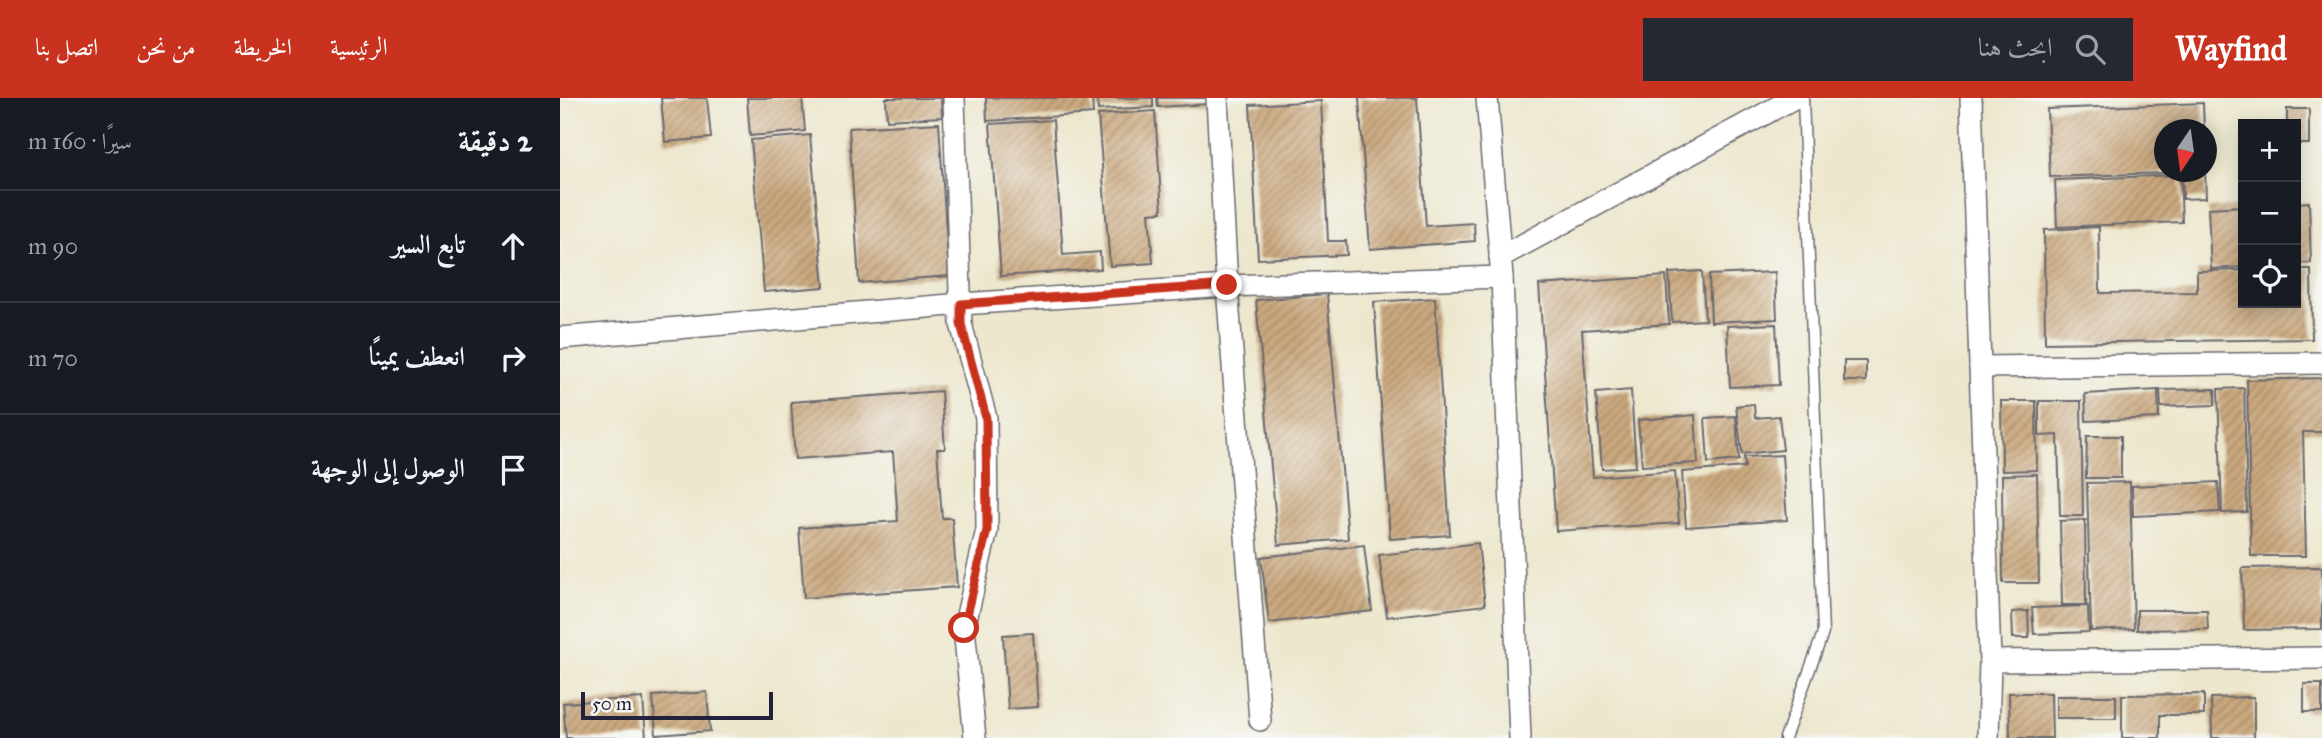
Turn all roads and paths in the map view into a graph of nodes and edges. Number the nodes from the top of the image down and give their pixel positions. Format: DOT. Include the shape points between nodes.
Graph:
graph roads {
  1 [pos="954,98"];
  2 [pos="1217,98"];
  3 [pos="1487,98"];
  4 [pos="1794,98"];
  5 [pos="1803,98"];
  6 [pos="1971,98"];
  7 [pos="1501,267"];
  8 [pos="1227,285"];
  9 [pos="961,304"];
  10 [pos="560,338"];
  11 [pos="2322,363"];
  12 [pos="1980,367"];
  13 [pos="2322,657"];
  14 [pos="1990,661"];
  15 [pos="1261,720"];
  16 [pos="975,738"];
  17 [pos="1520,738"];
  18 [pos="1785,738"];
  19 [pos="1988,738"];
  1 -- 9 [label="street"];
  2 -- 8 [label="street"];
  3 -- 7 [label="street"];
  4 -- 7 [label="street"];
  5 -- 18 [label="lane" via="1823,633"];
  6 -- 12 [label="street"];
  7 -- 8 [label="street"];
  7 -- 17 [label="street"];
  8 -- 9 [label="street"];
  8 -- 15 [label="street"];
  9 -- 10 [label="street"];
  9 -- 16 [label="street" via="961,324 986,418 987,530 964,628"];
  11 -- 12 [label="street"];
  12 -- 14 [label="street"];
  13 -- 14 [label="street"];
  14 -- 19 [label="street"];
}
